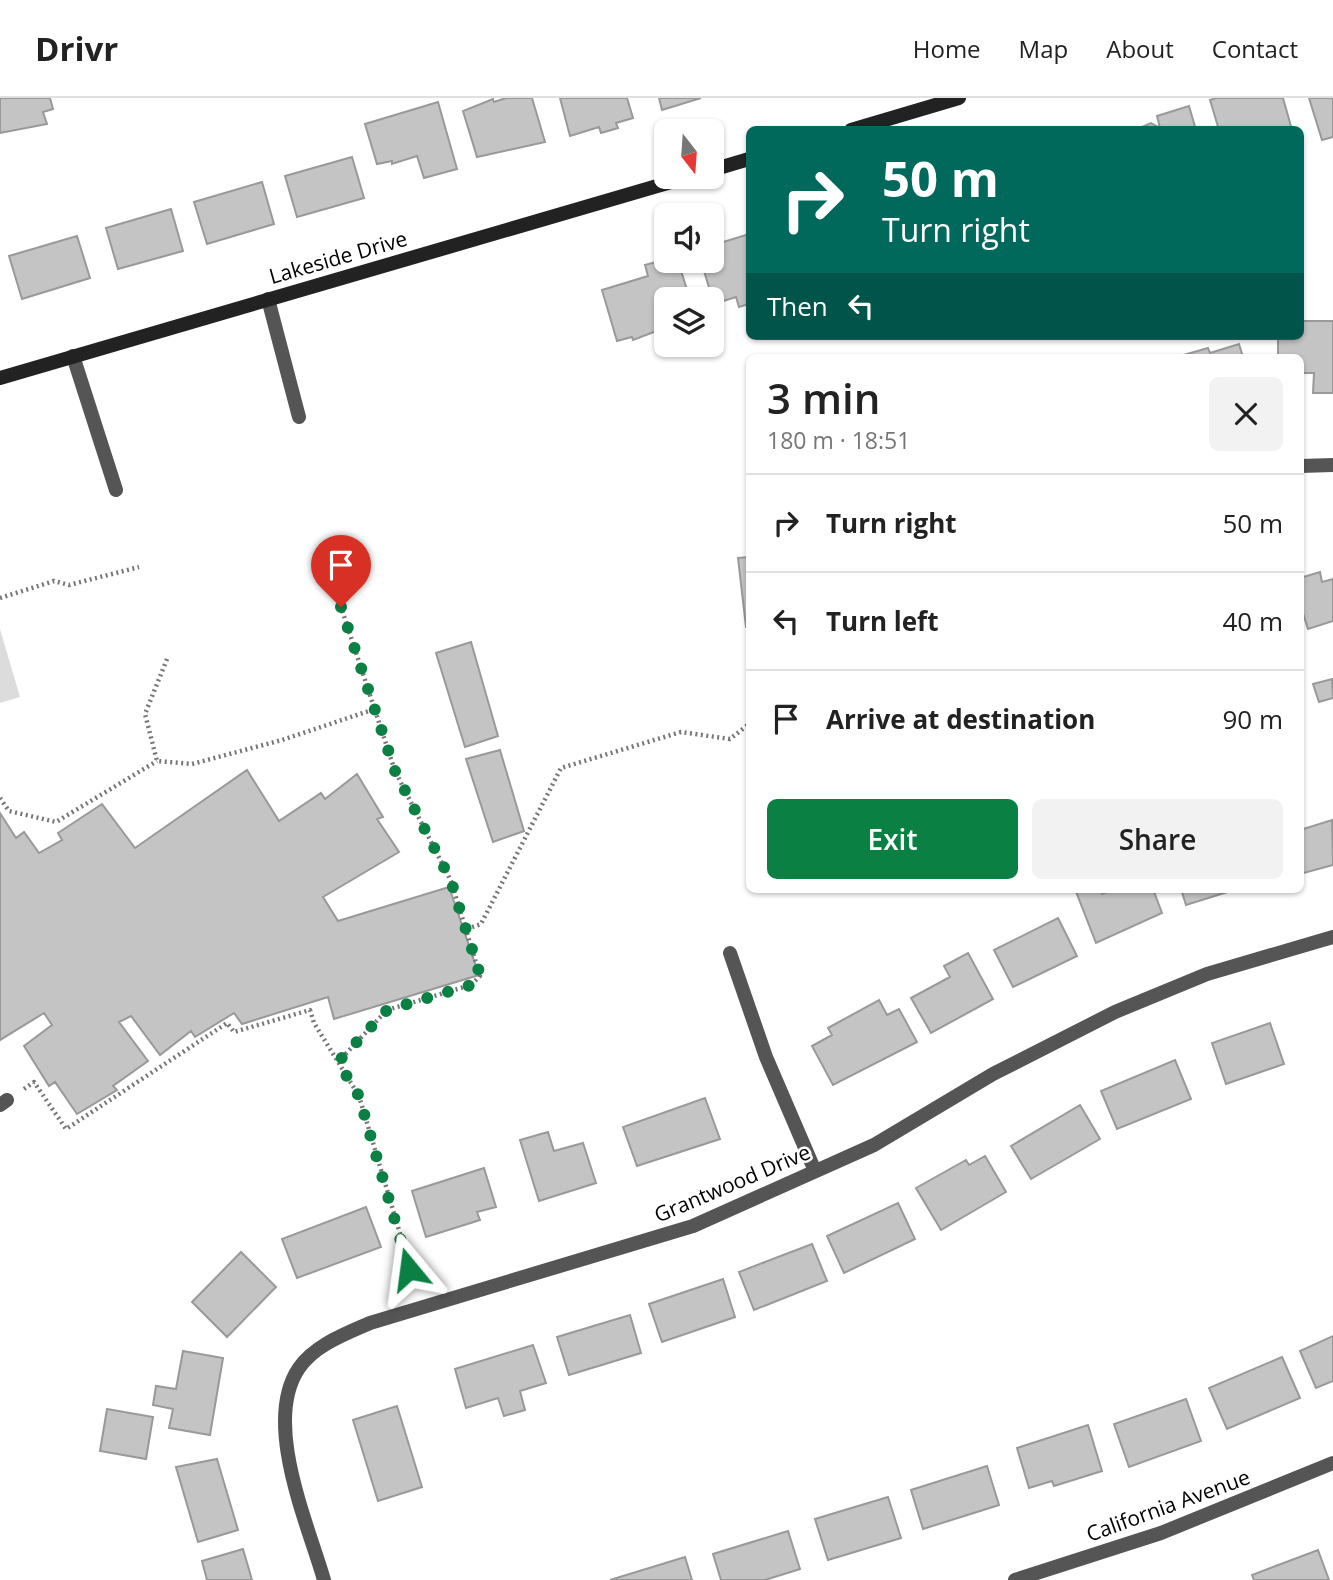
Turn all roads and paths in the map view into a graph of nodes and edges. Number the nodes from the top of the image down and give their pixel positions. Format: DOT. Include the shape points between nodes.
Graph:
graph roads {
  1 [pos="959,98"];
  2 [pos="864,126"];
  3 [pos="746,160"];
  4 [pos="724,166"];
  5 [pos="654,187"];
  6 [pos="268,299"];
  7 [pos="73,356"];
  8 [pos="0,378"];
  9 [pos="299,417"];
  10 [pos="1333,465"];
  11 [pos="1304,466"];
  12 [pos="116,491"];
  13 [pos="139,567"];
  14 [pos="0,598"];
  15 [pos="341,607"];
  16 [pos="167,659"];
  17 [pos="375,709"];
  18 [pos="746,726"];
  19 [pos="157,761"];
  20 [pos="0,798"];
  21 [pos="467,929"];
  22 [pos="1333,937"];
  23 [pos="730,953"];
  24 [pos="338,1062"];
  25 [pos="3,1103"];
  26 [pos="815,1171"];
  27 [pos="423,1307"];
  28 [pos="1333,1463"];
  29 [pos="324,1580"];
  30 [pos="1015,1580"];
  1 -- 2 [label="street"];
  3 -- 4 [label="street"];
  5 -- 6 [label="street, Lakeside Drive"];
  6 -- 7 [label="street, Lakeside Drive"];
  6 -- 9 [label="street"];
  7 -- 8 [label="street, Lakeside Drive"];
  7 -- 12 [label="street"];
  10 -- 11 [label="street"];
  13 -- 14 [label="path" via="69,585 54,581"];
  15 -- 17 [label="path"];
  16 -- 19 [label="path" via="145,714"];
  17 -- 19 [label="path" via="192,764"];
  17 -- 21 [label="path" via="395,771 451,881"];
  18 -- 21 [label="path" via="730,739 681,732 561,768 481,925"];
  19 -- 20 [label="path" via="56,822 9,811"];
  21 -- 24 [label="path" via="480,975 471,985 387,1010"];
  22 -- 26 [label="street, Grantwood Drive" via="1262,955 1115,1012 993,1074 874,1145"];
  23 -- 26 [label="street" via="766,1058"];
  24 -- 25 [label="path" via="310,1010 234,1032 227,1023 66,1129 34,1082"];
  24 -- 27 [label="path" via="359,1096"];
  26 -- 27 [label="street, Grantwood Drive" via="693,1226"];
  27 -- 29 [label="street, Grantwood Drive" via="332,1340 299,1368 291,1384 284,1437"];
  28 -- 30 [label="street, California Avenue" via="1161,1533"];
}
